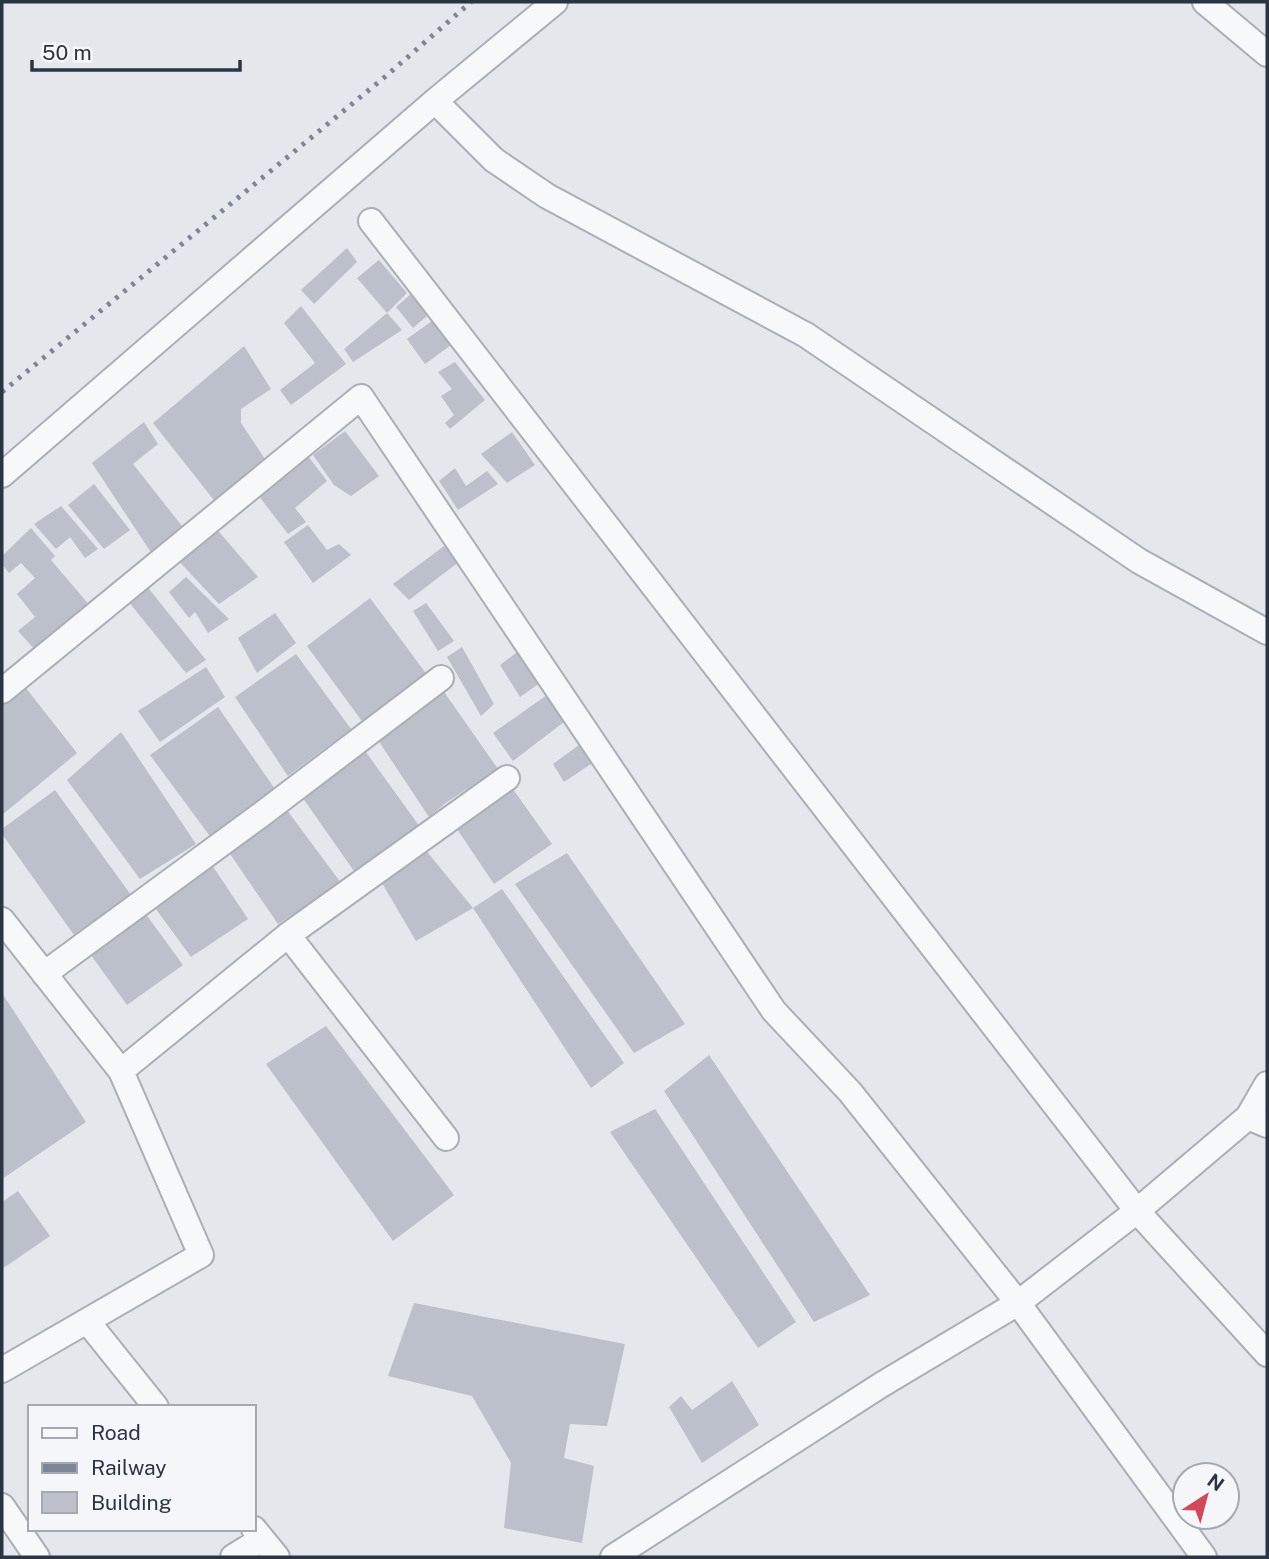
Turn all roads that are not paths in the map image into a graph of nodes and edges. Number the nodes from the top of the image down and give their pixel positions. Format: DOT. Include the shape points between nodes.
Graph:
graph roads {
  1 [pos="555,2"];
  2 [pos="1205,2"];
  3 [pos="1267,54"];
  4 [pos="435,101"];
  5 [pos="371,221"];
  6 [pos="2,475"];
  7 [pos="1267,632"];
  8 [pos="441,678"];
  9 [pos="2,691"];
  10 [pos="506,778"];
  11 [pos="2,920"];
  12 [pos="288,935"];
  13 [pos="44,974"];
  14 [pos="121,1071"];
  15 [pos="1267,1084"];
  16 [pos="1257,1121"];
  17 [pos="446,1138"];
  18 [pos="1137,1211"];
  19 [pos="1018,1303"];
  20 [pos="87,1321"];
  21 [pos="1267,1354"];
  22 [pos="2,1370"];
  23 [pos="154,1405"];
  24 [pos="2,1506"];
  25 [pos="264,1542"];
  26 [pos="37,1557"];
  27 [pos="233,1557"];
  28 [pos="613,1557"];
  29 [pos="1204,1557"];
  1 -- 4 [label="street"];
  2 -- 3 [label="street"];
  4 -- 6 [label="street"];
  4 -- 7 [label="street" via="494,160 547,196 806,335 1139,561"];
  5 -- 18 [label="street"];
  8 -- 13 [label="street"];
  9 -- 19 [label="street" via="361,397 774,1012 850,1092"];
  10 -- 12 [label="street"];
  11 -- 13 [label="street"];
  12 -- 14 [label="street"];
  12 -- 17 [label="street"];
  13 -- 14 [label="street"];
  14 -- 20 [label="street" via="201,1255"];
  15 -- 16 [label="street"];
  16 -- 18 [label="street"];
  18 -- 19 [label="street"];
  18 -- 21 [label="street"];
  19 -- 28 [label="street"];
  19 -- 29 [label="street"];
  20 -- 22 [label="street"];
  20 -- 23 [label="street"];
  24 -- 26 [label="street"];
  25 -- 27 [label="street"];
}
